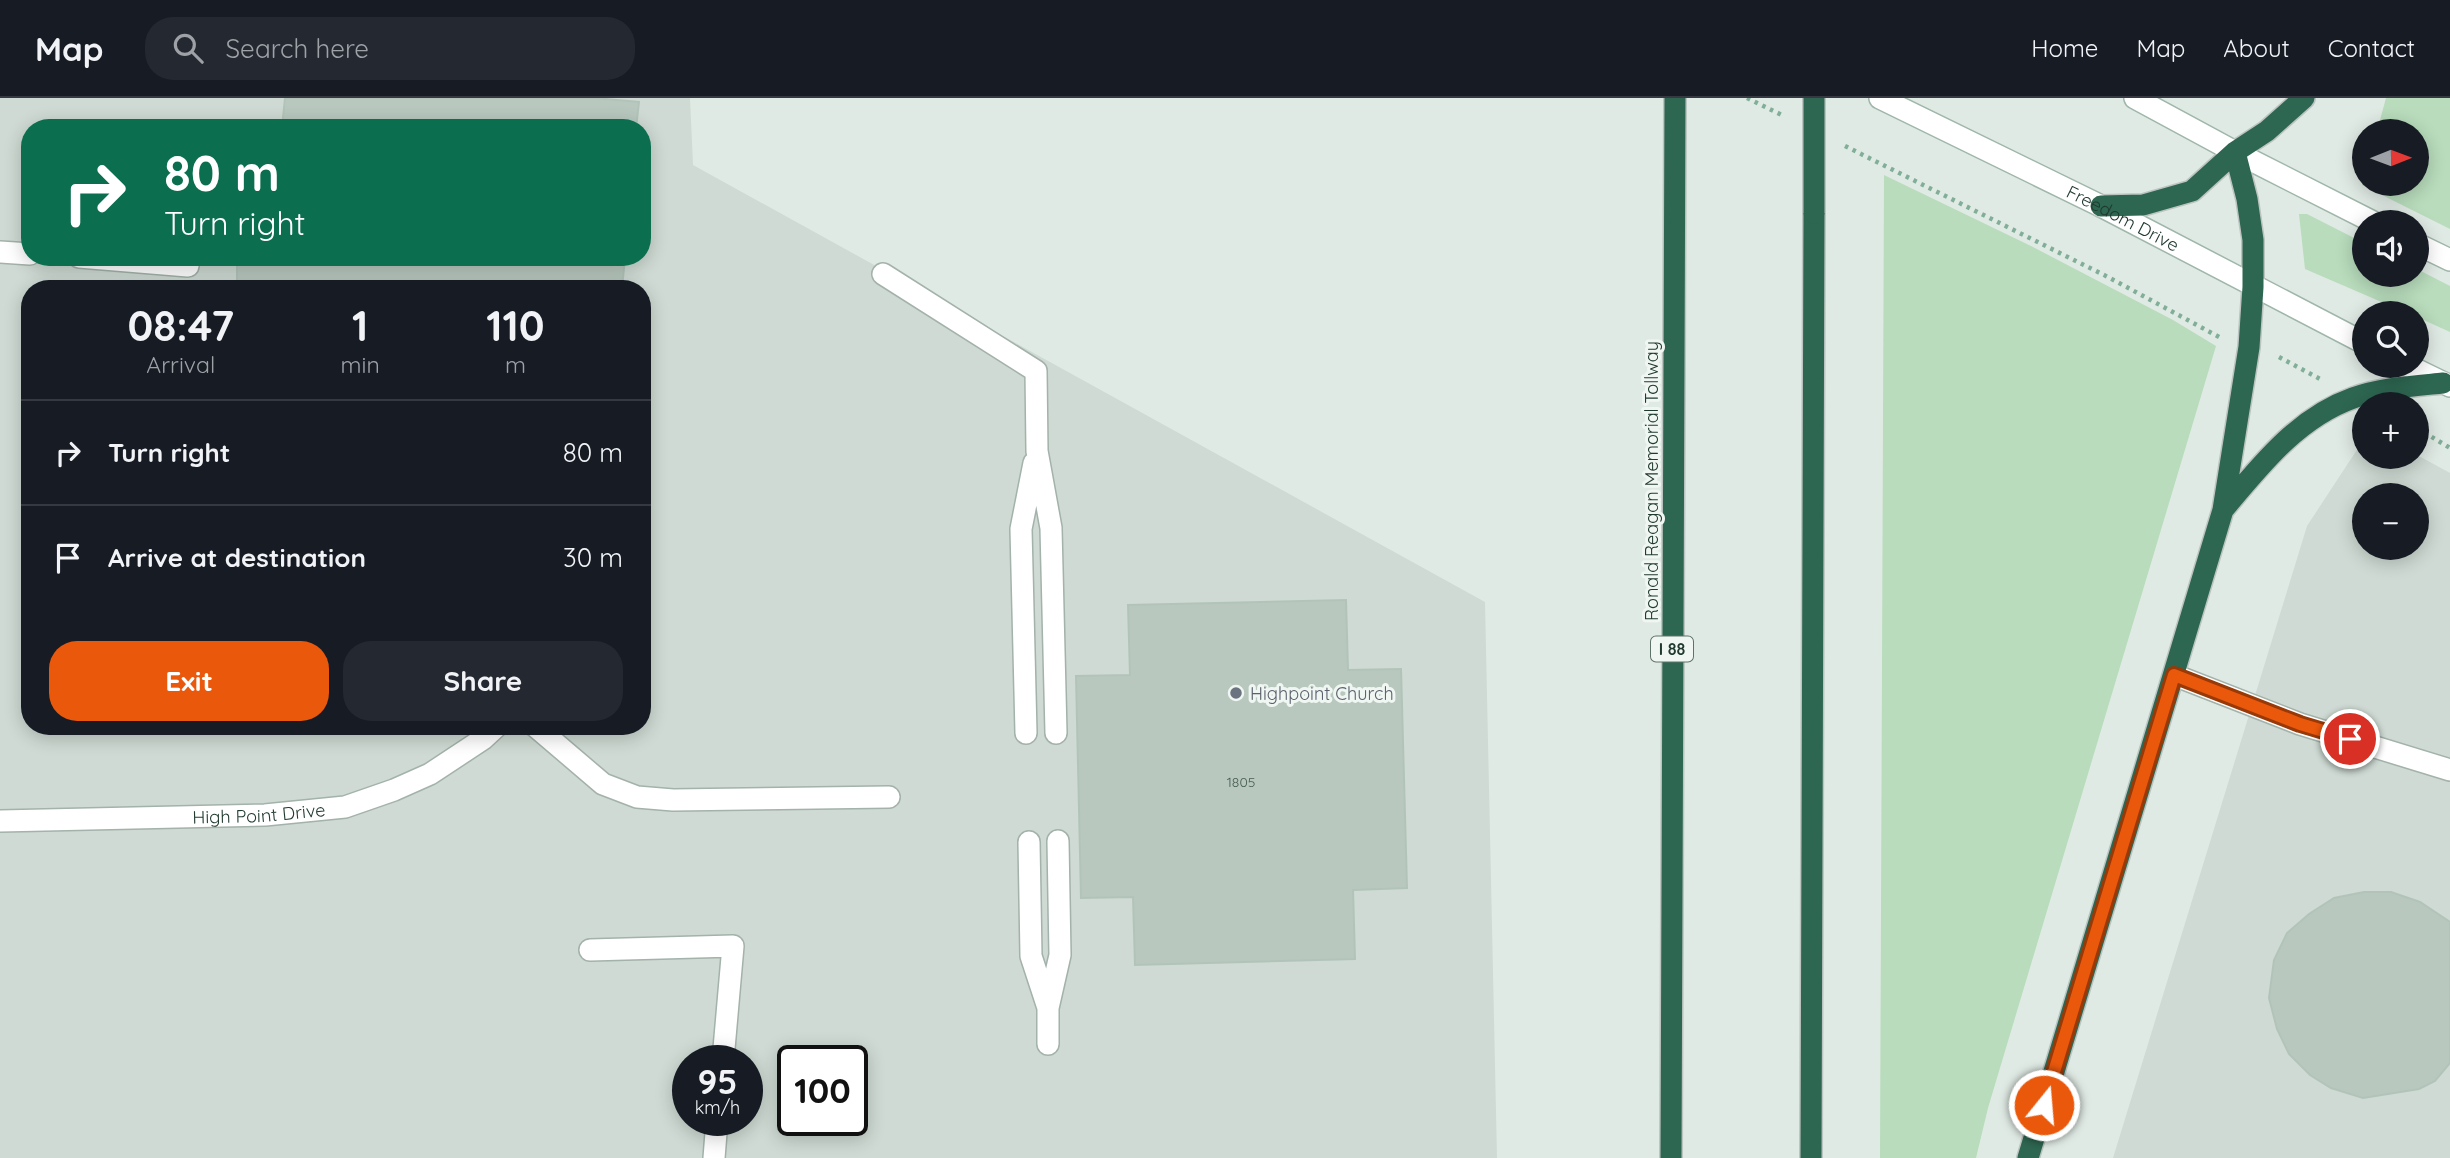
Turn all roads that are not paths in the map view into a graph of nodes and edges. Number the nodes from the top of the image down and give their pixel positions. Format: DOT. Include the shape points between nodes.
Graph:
graph roads {
  1 [pos="1675,98"];
  2 [pos="1814,98"];
  3 [pos="1880,98"];
  4 [pos="2135,98"];
  5 [pos="2304,98"];
  6 [pos="2235,152"];
  7 [pos="2101,206"];
  8 [pos="2352,211"];
  9 [pos="2429,250"];
  10 [pos="0,252"];
  11 [pos="21,253"];
  12 [pos="2450,260"];
  13 [pos="883,274"];
  14 [pos="2253,287"];
  15 [pos="2352,337"];
  16 [pos="2429,376"];
  17 [pos="2446,385"];
  18 [pos="1037,451"];
  19 [pos="2223,510"];
  20 [pos="2174,675"];
  21 [pos="1026,733"];
  22 [pos="1056,733"];
  23 [pos="487,735"];
  24 [pos="544,735"];
  25 [pos="2450,770"];
  26 [pos="889,797"];
  27 [pos="0,821"];
  28 [pos="1058,841"];
  29 [pos="1029,842"];
  30 [pos="590,950"];
  31 [pos="1048,1008"];
  32 [pos="1048,1044"];
  33 [pos="724,1045"];
  34 [pos="716,1136"];
  35 [pos="714,1158"];
  36 [pos="1671,1158"];
  37 [pos="1811,1158"];
  38 [pos="2028,1158"];
  1 -- 36 [label="highway, Ronald Reagan Memorial Tollway / I 88"];
  2 -- 37 [label="highway, bridge"];
  3 -- 7 [label="main road, Freedom Drive"];
  4 -- 6 [label="main road"];
  5 -- 6 [label="highway"];
  6 -- 7 [label="highway" via="2192,191 2143,205"];
  6 -- 8 [label="main road"];
  6 -- 14 [label="highway" via="2253,240"];
  7 -- 14 [label="main road, Freedom Drive"];
  9 -- 12 [label="main road"];
  10 -- 11 [label="main road"];
  13 -- 18 [label="main road" via="1036,371"];
  14 -- 15 [label="main road, Freedom Drive"];
  14 -- 19 [label="highway" via="2249,347"];
  16 -- 17 [label="main road"];
  17 -- 19 [label="highway" via="2386,390 2330,407 2270,455"];
  18 -- 21 [label="main road" via="1021,529"];
  18 -- 22 [label="main road" via="1051,528"];
  19 -- 20 [label="highway"];
  20 -- 25 [label="main road" via="2300,724"];
  20 -- 38 [label="highway"];
  23 -- 27 [label="main road, High Point Drive" via="430,774 345,807 265,815"];
  24 -- 26 [label="main road" via="603,783 637,797"];
  28 -- 31 [label="main road" via="1060,955"];
  29 -- 31 [label="main road" via="1031,956"];
  30 -- 33 [label="main road" via="733,946"];
  31 -- 32 [label="main road"];
  34 -- 35 [label="main road"];
}
